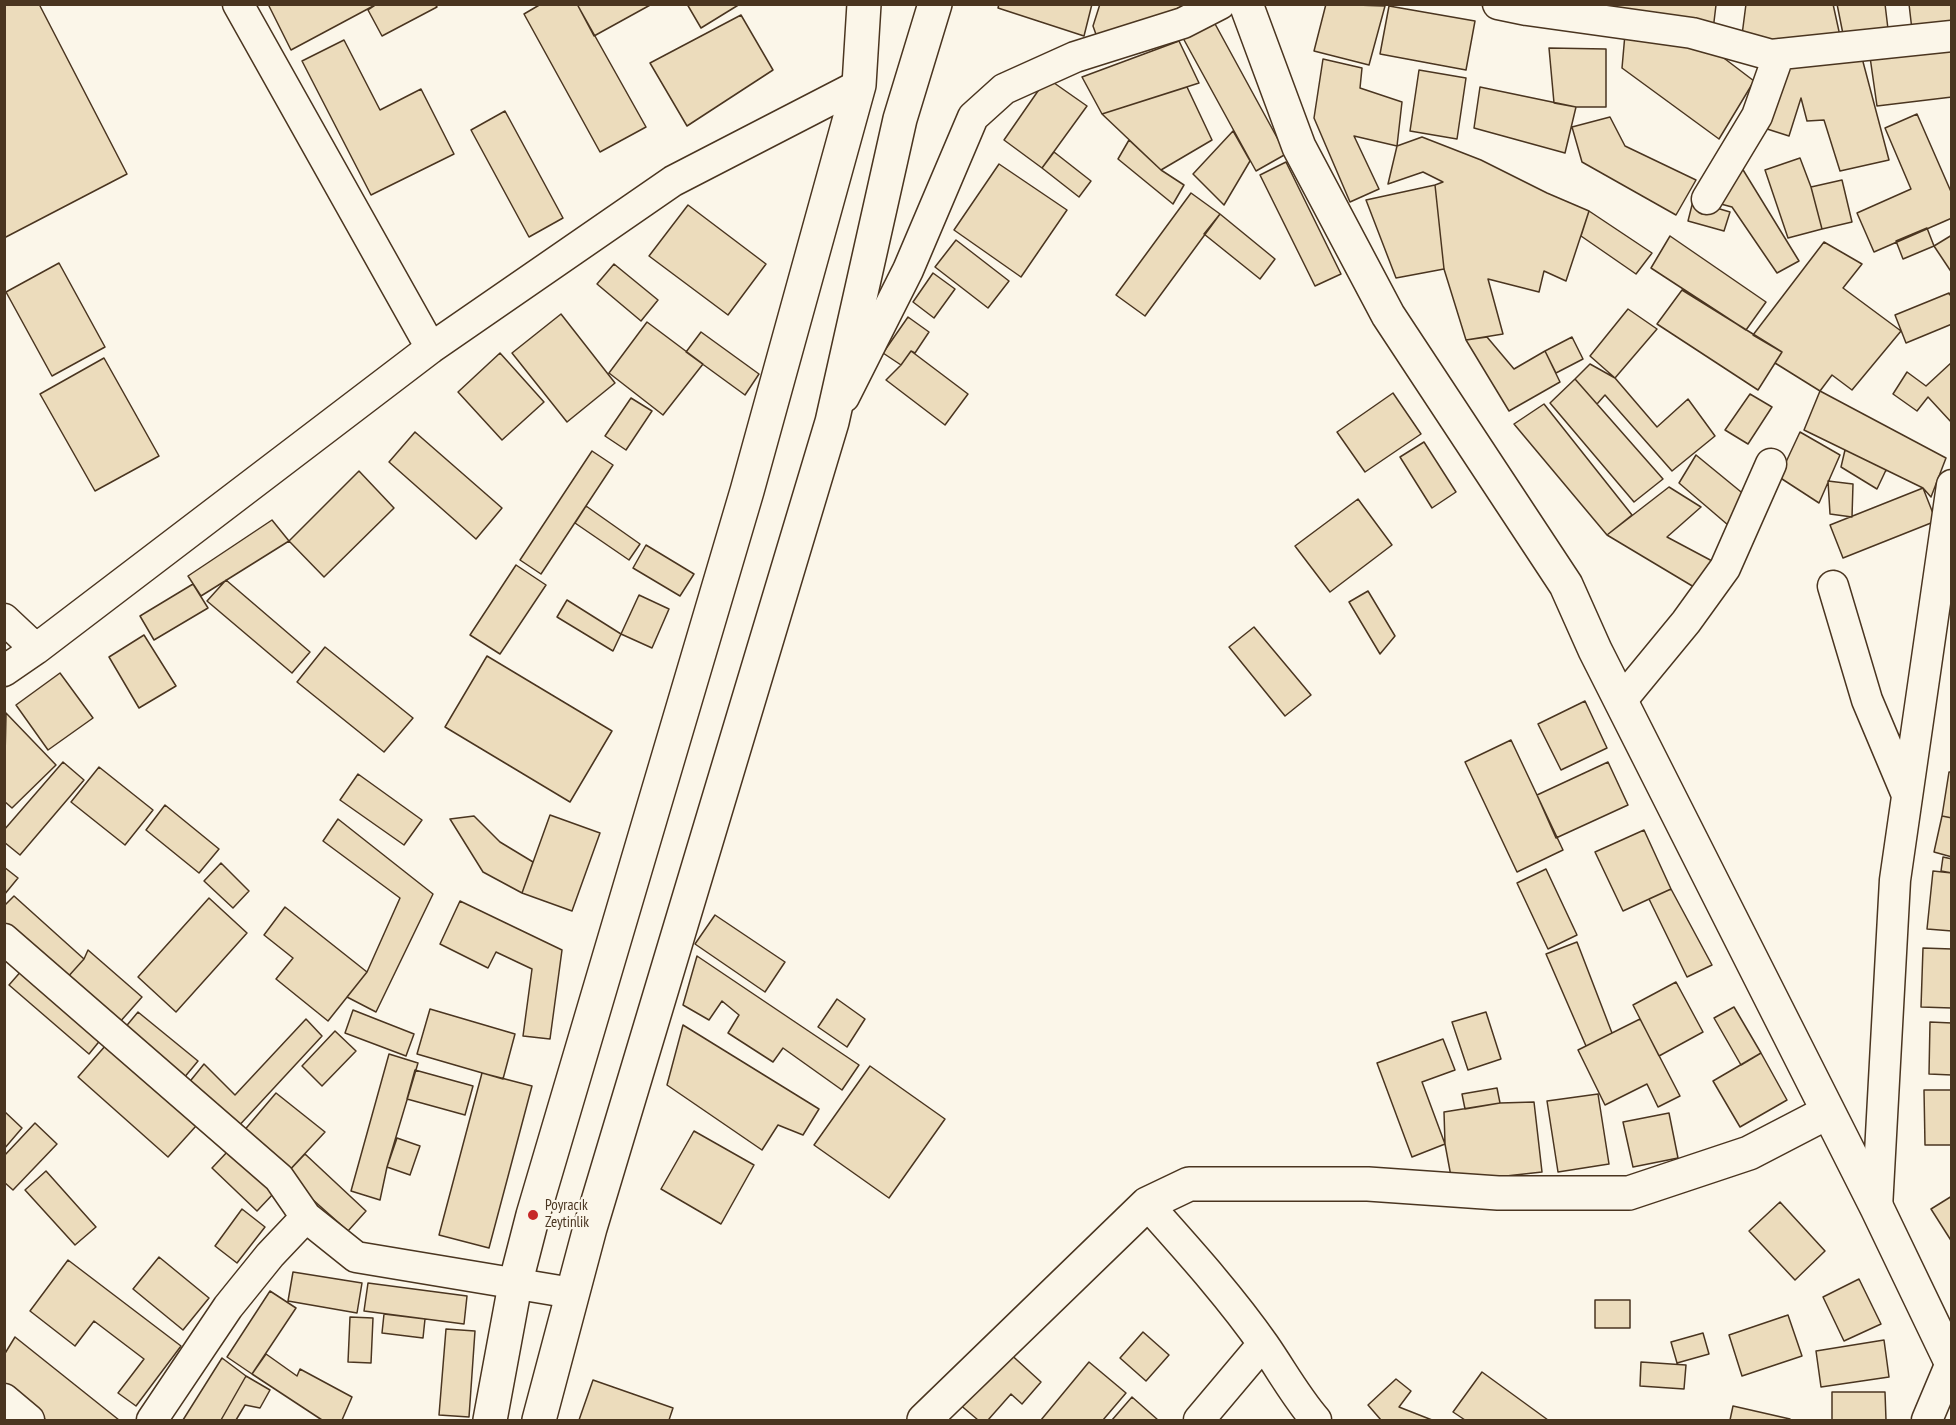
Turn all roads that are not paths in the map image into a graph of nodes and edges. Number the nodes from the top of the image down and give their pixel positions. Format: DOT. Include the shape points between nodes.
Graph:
graph roads {
  1 [pos="238,4"];
  2 [pos="864,4"];
  3 [pos="935,4"];
  4 [pos="1220,4"];
  5 [pos="1246,4"];
  6 [pos="1498,4"];
  7 [pos="1952,36"];
  8 [pos="1779,54"];
  9 [pos="859,85"];
  10 [pos="1707,199"];
  11 [pos="431,348"];
  12 [pos="832,422"];
  13 [pos="1771,464"];
  14 [pos="1952,485"];
  15 [pos="1833,586"];
  16 [pos="1945,596"];
  17 [pos="4,619"];
  18 [pos="36,649"];
  19 [pos="4,671"];
  20 [pos="1621,701"];
  21 [pos="1907,795"];
  22 [pos="4,939"];
  23 [pos="1828,1112"];
  24 [pos="1147,1204"];
  25 [pos="1878,1208"];
  26 [pos="306,1217"];
  27 [pos="515,1284"];
  28 [pos="572,1293"];
  29 [pos="1263,1344"];
  30 [pos="1951,1365"];
  31 [pos="4,1399"];
  32 [pos="29,1420"];
  33 [pos="152,1420"];
  34 [pos="490,1420"];
  35 [pos="539,1420"];
  36 [pos="924,1420"];
  37 [pos="1199,1420"];
  38 [pos="1317,1420"];
  39 [pos="1927,1420"];
  1 -- 11 [label="street"];
  2 -- 9 [label="main road"];
  3 -- 12 [label="main road" via="900,119"];
  4 -- 12 [label="street" via="1183,23 1075,57 1004,89 973,117 908,270"];
  5 -- 20 [label="main road" via="1299,147 1388,315 1566,585"];
  6 -- 8 [label="street" via="1692,33"];
  7 -- 8 [label="street"];
  8 -- 10 [label="street" via="1757,116"];
  9 -- 11 [label="street" via="673,181"];
  9 -- 27 [label="main road" via="747,491"];
  11 -- 18 [label="street"];
  12 -- 28 [label="main road"];
  13 -- 20 [label="street" via="1725,568"];
  14 -- 16 [label="street"];
  15 -- 21 [label="street" via="1867,700"];
  16 -- 21 [label="street"];
  17 -- 18 [label="street"];
  18 -- 19 [label="street"];
  20 -- 23 [label="main road"];
  21 -- 25 [label="street" via="1895,880"];
  22 -- 26 [label="street" via="279,1178"];
  23 -- 24 [label="main road" via="1749,1153 1629,1193 1498,1193 1368,1184 1189,1184"];
  23 -- 25 [label="main road"];
  24 -- 29 [label="street"];
  24 -- 36 [label="main road"];
  25 -- 30 [label="main road"];
  26 -- 27 [label="street" via="356,1257"];
  26 -- 33 [label="street" via="228,1306"];
  27 -- 28 [label="street"];
  27 -- 34 [label="main road"];
  28 -- 35 [label="main road"];
  29 -- 37 [label="street"];
  29 -- 38 [label="street"];
  30 -- 39 [label="street"];
  31 -- 32 [label="street"];
}
